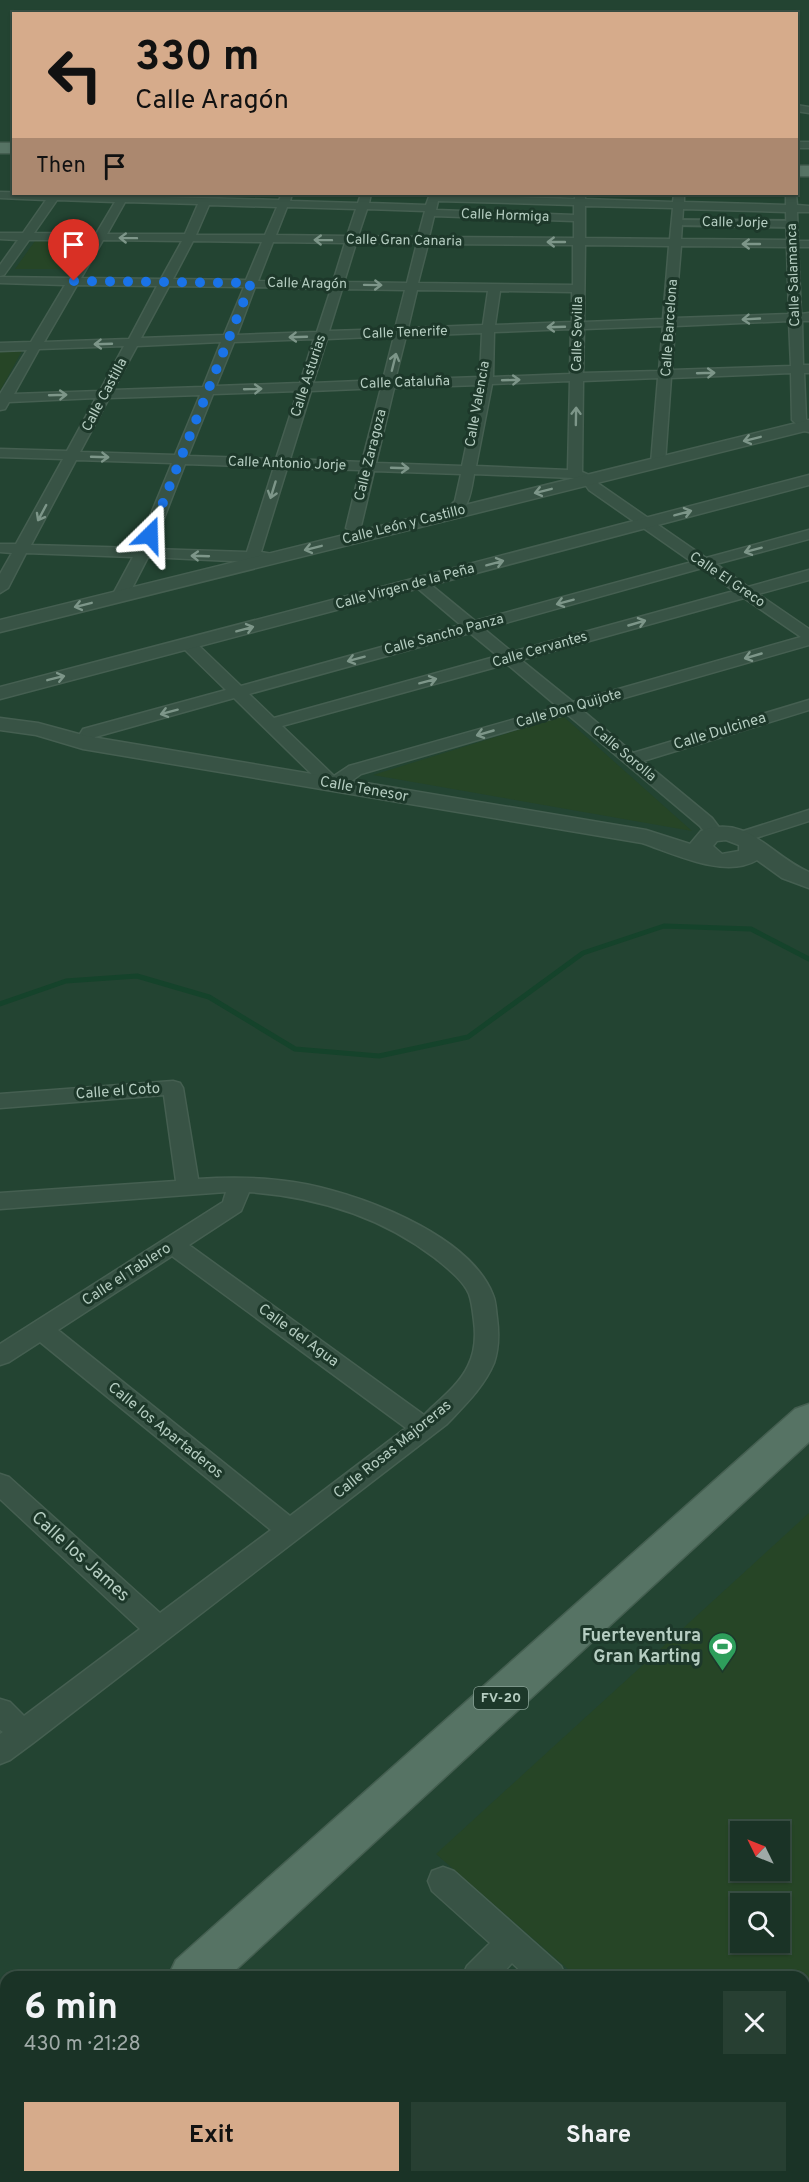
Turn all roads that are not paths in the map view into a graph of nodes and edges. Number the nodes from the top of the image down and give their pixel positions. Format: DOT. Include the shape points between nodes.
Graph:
graph roads {
  1 [pos="0,195"];
  2 [pos="56,195"];
  3 [pos="791,195"];
  4 [pos="122,196"];
  5 [pos="285,198"];
  6 [pos="580,198"];
  7 [pos="364,200"];
  8 [pos="679,200"];
  9 [pos="205,201"];
  10 [pos="432,203"];
  11 [pos="791,208"];
  12 [pos="809,209"];
  13 [pos="580,218"];
  14 [pos="678,222"];
  15 [pos="792,224"];
  16 [pos="502,229"];
  17 [pos="0,236"];
  18 [pos="26,237"];
  19 [pos="100,237"];
  20 [pos="189,238"];
  21 [pos="270,239"];
  22 [pos="352,240"];
  23 [pos="423,242"];
  24 [pos="579,242"];
  25 [pos="676,243"];
  26 [pos="793,244"];
  27 [pos="809,244"];
  28 [pos="0,273"];
  29 [pos="0,279"];
  30 [pos="74,281"];
  31 [pos="165,282"];
  32 [pos="251,283"];
  33 [pos="337,285"];
  34 [pos="412,286"];
  35 [pos="495,287"];
  36 [pos="579,289"];
  37 [pos="795,317"];
  38 [pos="809,317"];
  39 [pos="670,323"];
  40 [pos="578,326"];
  41 [pos="488,330"];
  42 [pos="400,333"];
  43 [pos="322,336"];
  44 [pos="229,339"];
  45 [pos="133,343"];
  46 [pos="35,346"];
  47 [pos="0,347"];
  48 [pos="803,370"];
  49 [pos="666,374"];
  50 [pos="577,378"];
  51 [pos="486,381"];
  52 [pos="388,384"];
  53 [pos="306,387"];
  54 [pos="208,390"];
  55 [pos="106,394"];
  56 [pos="2,400"];
  57 [pos="808,426"];
  58 [pos="0,453"];
  59 [pos="72,456"];
  60 [pos="180,460"];
  61 [pos="658,462"];
  62 [pos="282,464"];
  63 [pos="368,467"];
  64 [pos="466,470"];
  65 [pos="582,477"];
  66 [pos="809,480"];
  67 [pos="448,514"];
  68 [pos="644,524"];
  69 [pos="809,534"];
  70 [pos="365,535"];
  71 [pos="0,548"];
  72 [pos="23,549"];
  73 [pos="142,554"];
  74 [pos="279,556"];
  75 [pos="252,558"];
  76 [pos="703,564"];
  77 [pos="809,575"];
  78 [pos="420,583"];
  79 [pos="0,588"];
  80 [pos="745,593"];
  81 [pos="120,596"];
  82 [pos="0,626"];
  83 [pos="473,627"];
  84 [pos="809,638"];
  85 [pos="188,644"];
  86 [pos="509,658"];
  87 [pos="238,692"];
  88 [pos="0,693"];
  89 [pos="809,705"];
  90 [pos="569,709"];
  91 [pos="0,718"];
  92 [pos="0,724"];
  93 [pos="271,724"];
  94 [pos="38,729"];
  95 [pos="0,740"];
  96 [pos="82,742"];
  97 [pos="630,759"];
  98 [pos="333,785"];
  99 [pos="809,814"];
  100 [pos="747,841"];
  101 [pos="716,847"];
  102 [pos="800,874"];
  103 [pos="0,1101"];
  104 [pos="240,1184"];
  105 [pos="188,1186"];
  106 [pos="0,1201"];
  107 [pos="173,1245"];
  108 [pos="40,1330"];
  109 [pos="0,1356"];
  110 [pos="809,1419"];
  111 [pos="424,1428"];
  112 [pos="0,1484"];
  113 [pos="290,1531"];
  114 [pos="160,1630"];
  115 [pos="0,1711"];
  116 [pos="23,1734"];
  117 [pos="0,1751"];
  118 [pos="443,1881"];
  119 [pos="512,1942"];
  120 [pos="201,1971"];
  121 [pos="484,1971"];
  122 [pos="543,1971"];
  1 -- 2 [label="street"];
  2 -- 4 [label="street"];
  2 -- 18 [label="street"];
  3 -- 11 [label="street, Calle Salamanca"];
  4 -- 9 [label="street"];
  4 -- 19 [label="street"];
  5 -- 7 [label="street"];
  5 -- 9 [label="street"];
  5 -- 21 [label="street"];
  6 -- 8 [label="street"];
  6 -- 10 [label="street"];
  6 -- 13 [label="street, Calle Sevilla"];
  7 -- 10 [label="street"];
  7 -- 22 [label="street, Calle Asturias"];
  8 -- 11 [label="street"];
  8 -- 14 [label="street, Calle Barcelona"];
  9 -- 20 [label="street, Calle Castilla"];
  10 -- 16 [label="street, Calle Hormiga"];
  10 -- 23 [label="street, Calle Zaragoza"];
  11 -- 12 [label="street"];
  11 -- 15 [label="street, Calle Salamanca"];
  13 -- 16 [label="street, Calle Hormiga"];
  13 -- 24 [label="street, Calle Sevilla"];
  14 -- 15 [label="street, Calle Jorje"];
  14 -- 25 [label="street, Calle Barcelona"];
  15 -- 26 [label="street, Calle Salamanca"];
  16 -- 23 [label="street, Calle Gran Canaria"];
  24 -- 16 [label="street, Calle Gran Canaria, one-way"];
  17 -- 18 [label="street, Calle Gran Canaria"];
  18 -- 19 [label="street, Calle Gran Canaria"];
  18 -- 28 [label="street"];
  20 -- 19 [label="street, Calle Gran Canaria, one-way"];
  19 -- 30 [label="street"];
  20 -- 21 [label="street, Calle Gran Canaria"];
  20 -- 31 [label="street, Calle Castilla"];
  22 -- 21 [label="street, Calle Gran Canaria, one-way"];
  21 -- 32 [label="street"];
  22 -- 23 [label="street, Calle Gran Canaria"];
  22 -- 33 [label="street, Calle Asturias"];
  23 -- 34 [label="street, Calle Zaragoza"];
  24 -- 25 [label="street, Calle Gran Canaria"];
  24 -- 36 [label="street, Calle Sevilla"];
  26 -- 25 [label="street, Calle Gran Canaria, one-way"];
  25 -- 39 [label="street, Calle Barcelona"];
  26 -- 27 [label="street, Calle Gran Canaria"];
  26 -- 37 [label="street, Calle Salamanca"];
  29 -- 30 [label="street, Calle Aragón"];
  30 -- 31 [label="street, Calle Aragón"];
  30 -- 46 [label="street"];
  31 -- 32 [label="street, Calle Aragón"];
  31 -- 45 [label="street, Calle Castilla"];
  32 -- 33 [label="street, Calle Aragón"];
  32 -- 44 [label="street"];
  33 -- 34 [label="street, Calle Aragón, one-way"];
  33 -- 43 [label="street, Calle Asturias"];
  34 -- 35 [label="street, Calle Aragón"];
  34 -- 42 [label="street, Calle Zaragoza"];
  35 -- 36 [label="street, Calle Aragón"];
  35 -- 41 [label="street, Calle Valencia"];
  36 -- 40 [label="street, Calle Sevilla"];
  37 -- 38 [label="street, Calle Tenerife"];
  37 -- 39 [label="street, Calle Tenerife, one-way"];
  37 -- 48 [label="street, Calle Salamanca"];
  39 -- 40 [label="street, Calle Tenerife"];
  39 -- 49 [label="street, Calle Barcelona"];
  40 -- 41 [label="street, Calle Tenerife, one-way"];
  40 -- 50 [label="street, Calle Sevilla"];
  41 -- 42 [label="street, Calle Tenerife"];
  41 -- 51 [label="street, Calle Valencia"];
  42 -- 43 [label="street, Calle Tenerife"];
  52 -- 42 [label="street, Calle Zaragoza, one-way"];
  43 -- 44 [label="street, Calle Tenerife, one-way"];
  43 -- 53 [label="street, Calle Asturias"];
  44 -- 45 [label="street, Calle Tenerife"];
  44 -- 54 [label="street"];
  45 -- 46 [label="street, Calle Tenerife, one-way"];
  45 -- 55 [label="street, Calle Castilla"];
  46 -- 47 [label="street, Calle Tenerife"];
  46 -- 56 [label="street"];
  49 -- 48 [label="street, Calle Cataluña, one-way"];
  48 -- 57 [label="street, Calle Salamanca" via="799,420"];
  49 -- 50 [label="street, Calle Cataluña"];
  49 -- 61 [label="street, Calle Barcelona"];
  51 -- 50 [label="street, Calle Cataluña, one-way"];
  65 -- 50 [label="street, Calle Sevilla, one-way"];
  51 -- 52 [label="street, Calle Cataluña"];
  51 -- 64 [label="street, Calle Valencia"];
  52 -- 53 [label="street, Calle Cataluña"];
  52 -- 63 [label="street, Calle Zaragoza"];
  54 -- 53 [label="street, Calle Cataluña, one-way"];
  53 -- 62 [label="street, Calle Asturias"];
  54 -- 55 [label="street, Calle Cataluña"];
  54 -- 60 [label="street"];
  56 -- 55 [label="street, Calle Cataluña, one-way"];
  55 -- 59 [label="street, Calle Castilla"];
  57 -- 61 [label="street, Calle León y Castillo, one-way"];
  58 -- 59 [label="street, Calle Antonio Jorje"];
  59 -- 60 [label="street, Calle Antonio Jorje, one-way"];
  59 -- 72 [label="street, Calle Castilla, one-way"];
  60 -- 62 [label="street, Calle Antonio Jorje"];
  60 -- 73 [label="street"];
  61 -- 65 [label="street, Calle León y Castillo"];
  62 -- 63 [label="street, Calle Antonio Jorje"];
  62 -- 75 [label="street, Calle Asturias, one-way"];
  63 -- 64 [label="street, Calle Antonio Jorje, one-way"];
  63 -- 70 [label="street, Calle Zaragoza" via="353,528"];
  64 -- 65 [label="street, Calle Antonio Jorje"];
  64 -- 67 [label="street, Calle Valencia" via="462,502"];
  65 -- 67 [label="street, Calle León y Castillo, one-way"];
  65 -- 68 [label="street, Calle El Greco"];
  68 -- 66 [label="street, Calle Virgen de la Peña, one-way"];
  67 -- 70 [label="street, Calle León y Castillo"];
  68 -- 76 [label="street, Calle El Greco"];
  78 -- 68 [label="street, Calle Virgen de la Peña, one-way"];
  69 -- 76 [label="street, Calle Sancho Panza, one-way"];
  70 -- 74 [label="street, Calle León y Castillo, one-way"];
  71 -- 72 [label="street"];
  72 -- 73 [label="street"];
  72 -- 79 [label="street, Calle Castilla"];
  75 -- 73 [label="street, one-way"];
  73 -- 81 [label="street"];
  74 -- 75 [label="street"];
  74 -- 81 [label="street, Calle León y Castillo"];
  76 -- 80 [label="street, Calle El Greco"];
  76 -- 83 [label="street, Calle Sancho Panza, one-way"];
  77 -- 80 [label="street, Calle Cervantes"];
  78 -- 83 [label="street, Calle Sorolla"];
  85 -- 78 [label="street, Calle Virgen de la Peña, one-way"];
  80 -- 84 [label="street, Calle El Greco"];
  86 -- 80 [label="street, Calle Cervantes, one-way"];
  81 -- 82 [label="street, Calle León y Castillo, one-way"];
  83 -- 86 [label="street, Calle Sorolla"];
  83 -- 87 [label="street, Calle Sancho Panza, one-way"];
  84 -- 90 [label="street, Calle Don Quijote, one-way"];
  85 -- 87 [label="street"];
  88 -- 85 [label="street, Calle Virgen de la Peña, one-way"];
  86 -- 90 [label="street, Calle Sorolla"];
  93 -- 86 [label="street, Calle Cervantes, one-way"];
  87 -- 93 [label="street"];
  87 -- 96 [label="street, Calle Sancho Panza, one-way" via="89,733"];
  89 -- 97 [label="street, Calle Dulcinea"];
  90 -- 97 [label="street, Calle Sorolla"];
  90 -- 98 [label="street, Calle Don Quijote, one-way" via="355,770"];
  91 -- 94 [label="street"];
  92 -- 94 [label="street, Calle Tenesor"];
  93 -- 98 [label="street"];
  94 -- 96 [label="street, Calle Tenesor"];
  95 -- 96 [label="street, Calle Tenesor"];
  96 -- 98 [label="street, Calle Tenesor"];
  97 -- 101 [label="street, Calle Sorolla" via="706,822"];
  98 -- 101 [label="street, Calle Tenesor"];
  99 -- 100 [label="street"];
  100 -- 101 [label="street" via="752,849 748,856"];
  100 -- 102 [label="street"];
  101 -- 102 [label="street, Calle Tenesor"];
  103 -- 105 [label="street, Calle el Coto" via="172,1088"];
  104 -- 105 [label="street, Calle Rosas Majoreras"];
  104 -- 107 [label="street, Calle el Tablero" via="233,1206"];
  104 -- 111 [label="street, Calle Rosas Majoreras" via="317,1194 365,1208 435,1245 466,1271 482,1297 488,1332 484,1356 468,1387"];
  105 -- 106 [label="street, Calle Rosas Majoreras"];
  107 -- 108 [label="street, Calle el Tablero"];
  107 -- 111 [label="street, Calle del Agua"];
  108 -- 109 [label="street, Calle el Tablero"];
  108 -- 113 [label="street, Calle los Apartaderos"];
  110 -- 120 [label="main road, FV-20"];
  111 -- 113 [label="street, Calle Rosas Majoreras"];
  112 -- 114 [label="street, Calle los James"];
  113 -- 114 [label="street, Calle Rosas Majoreras"];
  114 -- 116 [label="street, Calle Rosas Majoreras"];
  115 -- 116 [label="street"];
  116 -- 117 [label="street, Calle Rosas Majoreras"];
  118 -- 119 [label="street"];
  119 -- 121 [label="street"];
  119 -- 122 [label="street"];
}
